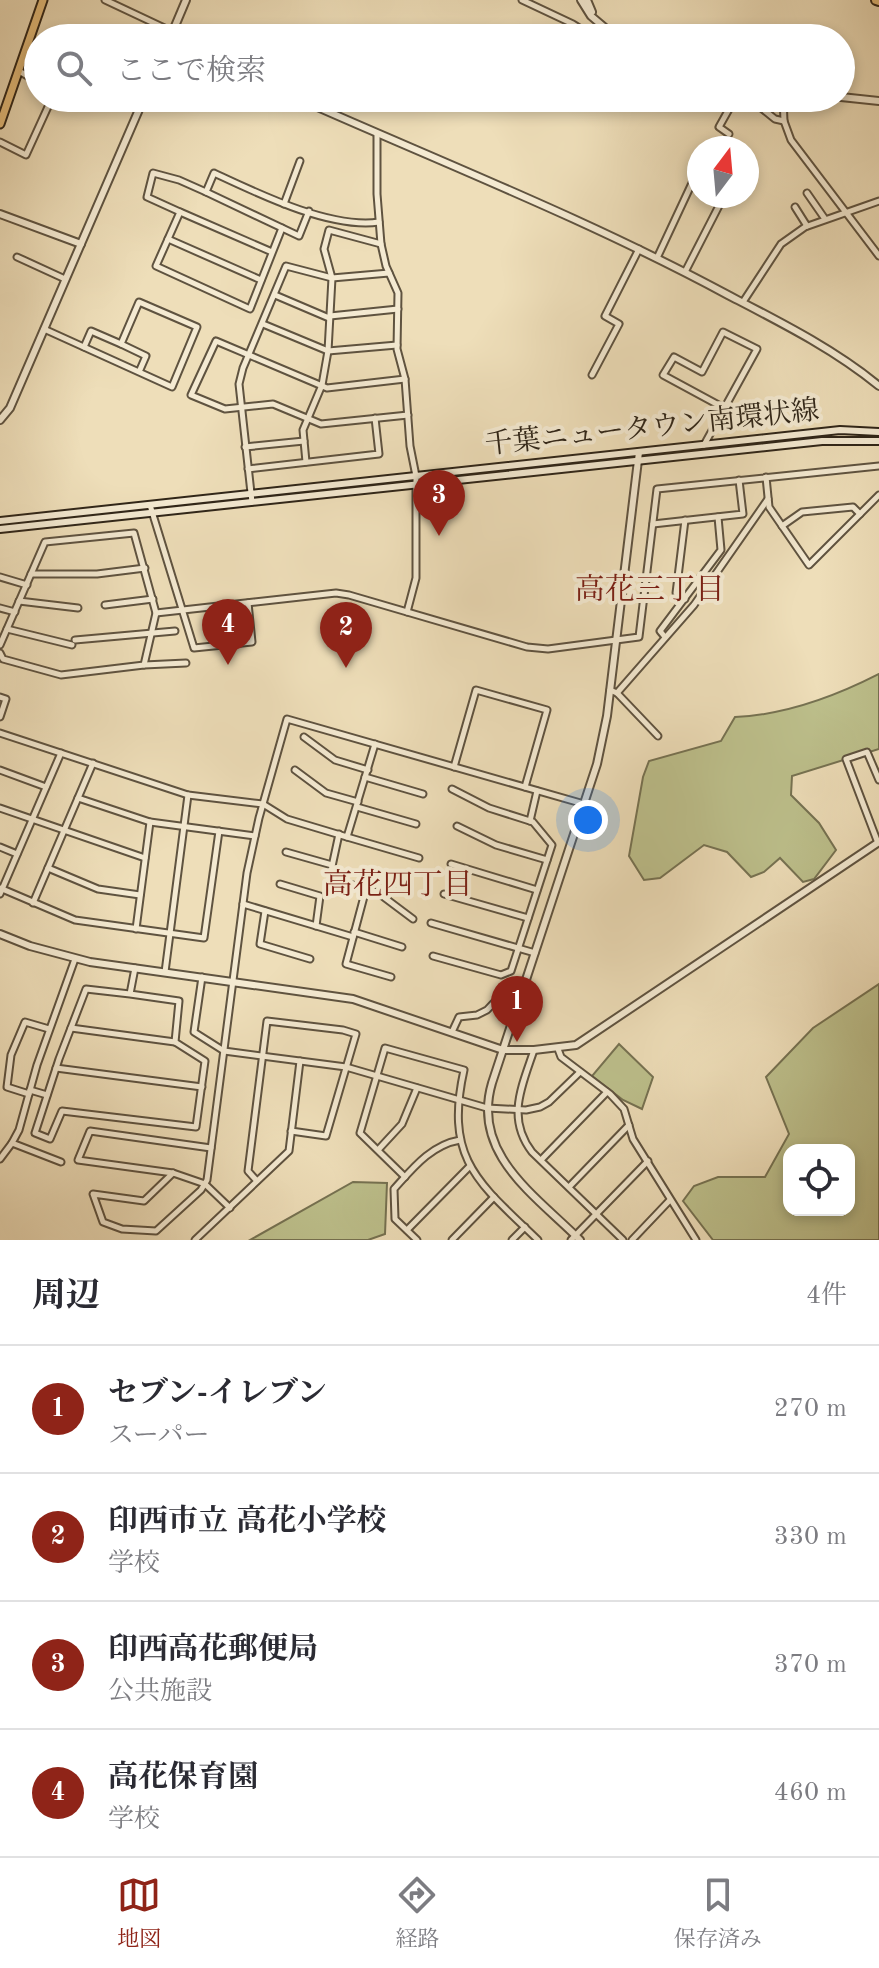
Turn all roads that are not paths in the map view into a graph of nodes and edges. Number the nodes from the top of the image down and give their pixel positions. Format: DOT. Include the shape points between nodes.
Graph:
graph roads {
  1 [pos="43,0"];
  2 [pos="105,0"];
  3 [pos="186,0"];
  4 [pos="522,0"];
  5 [pos="584,0"];
  6 [pos="35,24"];
  7 [pos="150,24"];
  8 [pos="176,24"];
  9 [pos="573,24"];
  10 [pos="599,24"];
  11 [pos="24,56"];
  12 [pos="19,71"];
  13 [pos="24,74"];
  14 [pos="855,98"];
  15 [pos="879,101"];
  16 [pos="46,112"];
  17 [pos="138,112"];
  18 [pos="328,112"];
  19 [pos="727,112"];
  20 [pos="766,112"];
  21 [pos="784,112"];
  22 [pos="784,121"];
  23 [pos="0,124"];
  24 [pos="377,134"];
  25 [pos="729,134"];
  26 [pos="0,142"];
  27 [pos="300,161"];
  28 [pos="206,192"];
  29 [pos="807,193"];
  30 [pos="687,194"];
  31 [pos="879,201"];
  32 [pos="284,204"];
  33 [pos="795,207"];
  34 [pos="718,208"];
  35 [pos="309,211"];
  36 [pos="180,212"];
  37 [pos="844,212"];
  38 [pos="0,214"];
  39 [pos="825,219"];
  40 [pos="379,222"];
  41 [pos="807,226"];
  42 [pos="282,228"];
  43 [pos="168,239"];
  44 [pos="81,244"];
  45 [pos="381,244"];
  46 [pos="639,249"];
  47 [pos="272,252"];
  48 [pos="879,256"];
  49 [pos="17,257"];
  50 [pos="657,258"];
  51 [pos="685,272"];
  52 [pos="389,273"];
  53 [pos="332,278"];
  54 [pos="65,279"];
  55 [pos="261,280"];
  56 [pos="275,295"];
  57 [pos="743,302"];
  58 [pos="398,309"];
  59 [pos="330,317"];
  60 [pos="263,324"];
  61 [pos="44,329"];
  62 [pos="121,344"];
  63 [pos="397,345"];
  64 [pos="84,347"];
  65 [pos="328,351"];
  66 [pos="249,355"];
  67 [pos="139,372"];
  68 [pos="592,375"];
  69 [pos="405,379"];
  70 [pos="322,385"];
  71 [pos="879,386"];
  72 [pos="241,407"];
  73 [pos="724,408"];
  74 [pos="408,415"];
  75 [pos="308,418"];
  76 [pos="375,418"];
  77 [pos="0,420"];
  78 [pos="879,432"];
  79 [pos="304,441"];
  80 [pos="879,441"];
  81 [pos="704,445"];
  82 [pos="245,447"];
  83 [pos="638,456"];
  84 [pos="306,462"];
  85 [pos="879,466"];
  86 [pos="248,469"];
  87 [pos="766,477"];
  88 [pos="416,480"];
  89 [pos="739,480"];
  90 [pos="879,495"];
  91 [pos="251,498"];
  92 [pos="768,499"];
  93 [pos="151,509"];
  94 [pos="860,514"];
  95 [pos="718,517"];
  96 [pos="685,520"];
  97 [pos="0,521"];
  98 [pos="653,524"];
  99 [pos="782,526"];
  100 [pos="0,529"];
  101 [pos="145,568"];
  102 [pos="31,574"];
  103 [pos="0,577"];
  104 [pos="27,585"];
  105 [pos="153,599"];
  106 [pos="685,599"];
  107 [pos="19,601"];
  108 [pos="248,603"];
  109 [pos="105,605"];
  110 [pos="0,608"];
  111 [pos="78,608"];
  112 [pos="182,609"];
  113 [pos="15,612"];
  114 [pos="407,612"];
  115 [pos="156,613"];
  116 [pos="7,629"];
  117 [pos="175,631"];
  118 [pos="151,633"];
  119 [pos="665,637"];
  120 [pos="615,640"];
  121 [pos="0,645"];
  122 [pos="0,653"];
  123 [pos="186,663"];
  124 [pos="144,665"];
  125 [pos="614,691"];
  126 [pos="0,697"];
  127 [pos="0,717"];
  128 [pos="0,733"];
  129 [pos="658,736"];
  130 [pos="304,737"];
  131 [pos="375,744"];
  132 [pos="61,753"];
  133 [pos="93,763"];
  134 [pos="454,767"];
  135 [pos="0,770"];
  136 [pos="295,770"];
  137 [pos="368,770"];
  138 [pos="365,777"];
  139 [pos="879,780"];
  140 [pos="46,787"];
  141 [pos="525,787"];
  142 [pos="452,789"];
  143 [pos="537,791"];
  144 [pos="423,794"];
  145 [pos="188,795"];
  146 [pos="78,798"];
  147 [pos="263,804"];
  148 [pos="357,804"];
  149 [pos="584,804"];
  150 [pos="0,808"];
  151 [pos="32,821"];
  152 [pos="530,821"];
  153 [pos="150,822"];
  154 [pos="416,824"];
  155 [pos="457,826"];
  156 [pos="184,827"];
  157 [pos="64,831"];
  158 [pos="219,831"];
  159 [pos="339,834"];
  160 [pos="255,836"];
  161 [pos="347,837"];
  162 [pos="879,843"];
  163 [pos="0,847"];
  164 [pos="286,852"];
  165 [pos="17,854"];
  166 [pos="145,858"];
  167 [pos="419,858"];
  168 [pos="547,860"];
  169 [pos="451,864"];
  170 [pos="332,865"];
  171 [pos="48,868"];
  172 [pos="280,884"];
  173 [pos="366,889"];
  174 [pos="1,890"];
  175 [pos="537,890"];
  176 [pos="444,894"];
  177 [pos="140,895"];
  178 [pos="33,903"];
  179 [pos="243,904"];
  180 [pos="265,911"];
  181 [pos="528,918"];
  182 [pos="413,919"];
  183 [pos="431,923"];
  184 [pos="316,926"];
  185 [pos="136,929"];
  186 [pos="170,934"];
  187 [pos="354,935"];
  188 [pos="1,937"];
  189 [pos="402,947"];
  190 [pos="518,948"];
  191 [pos="535,953"];
  192 [pos="433,956"];
  193 [pos="75,959"];
  194 [pos="310,959"];
  195 [pos="135,968"];
  196 [pos="165,972"];
  197 [pos="202,977"];
  198 [pos="391,977"];
  199 [pos="234,981"];
  200 [pos="130,994"];
  201 [pos="520,997"];
  202 [pos="71,1028"];
  203 [pos="49,1029"];
  204 [pos="452,1032"];
  205 [pos="175,1042"];
  206 [pos="558,1049"];
  207 [pos="503,1050"];
  208 [pos="534,1050"];
  209 [pos="224,1051"];
  210 [pos="263,1056"];
  211 [pos="300,1061"];
  212 [pos="346,1067"];
  213 [pos="56,1068"];
  214 [pos="580,1072"];
  215 [pos="377,1076"];
  216 [pos="202,1087"];
  217 [pos="417,1088"];
  218 [pos="30,1092"];
  219 [pos="607,1092"];
  220 [pos="47,1095"];
  221 [pos="457,1100"];
  222 [pos="487,1108"];
  223 [pos="516,1110"];
  224 [pos="629,1125"];
  225 [pos="291,1131"];
  226 [pos="460,1140"];
  227 [pos="12,1143"];
  228 [pos="211,1148"];
  229 [pos="378,1150"];
  230 [pos="0,1159"];
  231 [pos="541,1160"];
  232 [pos="648,1161"];
  233 [pos="61,1162"];
  234 [pos="470,1166"];
  235 [pos="173,1173"];
  236 [pos="405,1177"];
  237 [pos="257,1181"];
  238 [pos="205,1184"];
  239 [pos="569,1187"];
  240 [pos="494,1197"];
  241 [pos="670,1200"];
  242 [pos="230,1208"];
  243 [pos="596,1214"];
  244 [pos="525,1227"];
  245 [pos="407,1230"];
  246 [pos="153,1236"];
  247 [pos="576,1238"];
  248 [pos="695,1239"];
  249 [pos="195,1240"];
  250 [pos="417,1240"];
  251 [pos="452,1240"];
  252 [pos="512,1240"];
  253 [pos="538,1240"];
  254 [pos="623,1240"];
  255 [pos="632,1240"];
  1 -- 6 [label="main road"];
  2 -- 7 [label="street"];
  3 -- 8 [label="street"];
  4 -- 9 [label="street"];
  5 -- 10 [label="street"];
  11 -- 12 [label="main road"];
  12 -- 13 [label="street"];
  12 -- 23 [label="main road"];
  14 -- 15 [label="street"];
  16 -- 26 [label="street" via="26,155"];
  17 -- 44 [label="street"];
  18 -- 24 [label="street"];
  19 -- 25 [label="street" via="719,127"];
  20 -- 22 [label="street"];
  21 -- 22 [label="street"];
  22 -- 37 [label="street" via="791,140"];
  24 -- 40 [label="street"];
  24 -- 46 [label="street"];
  27 -- 32 [label="street"];
  28 -- 32 [label="street" via="214,173"];
  28 -- 36 [label="street" via="153,173 147,197"];
  28 -- 42 [label="street"];
  29 -- 39 [label="street"];
  30 -- 50 [label="street"];
  31 -- 37 [label="street"];
  32 -- 35 [label="street"];
  33 -- 41 [label="street"];
  34 -- 51 [label="street"];
  35 -- 40 [label="street" via="359,225"];
  35 -- 42 [label="street" via="299,236"];
  36 -- 43 [label="street"];
  36 -- 47 [label="street"];
  37 -- 39 [label="street"];
  37 -- 48 [label="street"];
  38 -- 44 [label="street"];
  39 -- 41 [label="street"];
  40 -- 45 [label="street"];
  41 -- 57 [label="street" via="781,244"];
  42 -- 47 [label="street"];
  43 -- 55 [label="street"];
  43 -- 55 [label="street" via="156,266 250,309"];
  44 -- 54 [label="street"];
  45 -- 52 [label="street"];
  45 -- 53 [label="street" via="329,230 324,249"];
  46 -- 50 [label="street"];
  46 -- 68 [label="street" via="605,316 619,324"];
  47 -- 55 [label="street"];
  49 -- 54 [label="street"];
  50 -- 51 [label="street"];
  51 -- 57 [label="street"];
  52 -- 53 [label="street"];
  52 -- 58 [label="street"];
  53 -- 56 [label="street" via="286,266"];
  53 -- 59 [label="street"];
  54 -- 61 [label="street"];
  56 -- 59 [label="street"];
  56 -- 60 [label="street"];
  57 -- 71 [label="street" via="840,357"];
  58 -- 59 [label="street"];
  58 -- 63 [label="street"];
  59 -- 65 [label="street"];
  60 -- 65 [label="street"];
  60 -- 66 [label="street"];
  61 -- 64 [label="street"];
  61 -- 77 [label="street"];
  62 -- 64 [label="street" via="91,331"];
  62 -- 67 [label="street" via="146,356"];
  62 -- 67 [label="street" via="139,302 197,327 172,387"];
  63 -- 65 [label="street"];
  63 -- 69 [label="street"];
  64 -- 67 [label="street"];
  65 -- 70 [label="street"];
  66 -- 70 [label="street"];
  66 -- 72 [label="street" via="240,378"];
  66 -- 72 [label="street" via="216,341 191,395 225,409"];
  69 -- 70 [label="street"];
  69 -- 74 [label="street"];
  70 -- 75 [label="street"];
  72 -- 75 [label="street" via="273,404"];
  72 -- 82 [label="street"];
  73 -- 73 [label="street" via="757,349 723,332 702,372 674,357 663,375"];
  73 -- 81 [label="street"];
  74 -- 76 [label="street"];
  74 -- 88 [label="street"];
  75 -- 76 [label="street" via="321,424"];
  75 -- 79 [label="street"];
  76 -- 84 [label="street" via="379,454"];
  78 -- 81 [label="street, 千葉ニュータウン南環状線" via="840,430"];
  79 -- 82 [label="street"];
  79 -- 84 [label="street"];
  80 -- 83 [label="street, 千葉ニュータウン南環状線" via="841,439"];
  81 -- 83 [label="street, 千葉ニュータウン南環状線"];
  82 -- 86 [label="street"];
  83 -- 88 [label="street, 千葉ニュータウン南環状線"];
  83 -- 120 [label="street"];
  84 -- 86 [label="street"];
  85 -- 87 [label="street"];
  86 -- 91 [label="street"];
  87 -- 89 [label="street"];
  87 -- 92 [label="street"];
  88 -- 91 [label="street, 千葉ニュータウン南環状線"];
  88 -- 114 [label="street" via="416,578"];
  89 -- 95 [label="street" via="743,514"];
  89 -- 98 [label="street" via="657,489"];
  90 -- 94 [label="street"];
  91 -- 93 [label="street, 千葉ニュータウン南環状線"];
  92 -- 99 [label="street"];
  92 -- 119 [label="street" via="694,605"];
  93 -- 97 [label="street, 千葉ニュータウン南環状線"];
  93 -- 100 [label="street, 千葉ニュータウン南環状線"];
  93 -- 112 [label="street"];
  94 -- 99 [label="street" via="853,507 802,512"];
  94 -- 99 [label="street" via="809,565"];
  95 -- 96 [label="street"];
  95 -- 106 [label="street" via="721,550"];
  96 -- 98 [label="street"];
  96 -- 106 [label="street" via="676,593"];
  98 -- 120 [label="street" via="639,637"];
  101 -- 102 [label="street"];
  101 -- 102 [label="street" via="134,533 45,542"];
  101 -- 105 [label="street"];
  102 -- 104 [label="street"];
  103 -- 104 [label="street"];
  104 -- 107 [label="street"];
  105 -- 109 [label="street"];
  105 -- 115 [label="street"];
  106 -- 119 [label="street" via="660,631"];
  107 -- 111 [label="street"];
  107 -- 113 [label="street"];
  108 -- 112 [label="street"];
  108 -- 112 [label="street" via="252,642 194,648"];
  108 -- 114 [label="street" via="336,593"];
  110 -- 113 [label="street"];
  112 -- 115 [label="street"];
  113 -- 116 [label="street"];
  114 -- 120 [label="street" via="538,649"];
  115 -- 118 [label="street"];
  116 -- 118 [label="street" via="74,643"];
  116 -- 121 [label="street"];
  117 -- 118 [label="street"];
  118 -- 124 [label="street"];
  119 -- 125 [label="street"];
  120 -- 125 [label="street"];
  122 -- 124 [label="street" via="3,659 61,675"];
  123 -- 124 [label="street"];
  125 -- 129 [label="street"];
  125 -- 149 [label="street"];
  126 -- 127 [label="street" via="6,699"];
  128 -- 132 [label="street"];
  130 -- 137 [label="street" via="335,760"];
  131 -- 134 [label="street"];
  131 -- 137 [label="street"];
  131 -- 147 [label="street" via="287,719"];
  132 -- 133 [label="street"];
  132 -- 140 [label="street"];
  133 -- 145 [label="street"];
  133 -- 146 [label="street"];
  134 -- 141 [label="street"];
  134 -- 141 [label="street" via="476,690 547,710"];
  135 -- 140 [label="street"];
  136 -- 148 [label="street" via="326,793"];
  137 -- 138 [label="street"];
  138 -- 144 [label="street"];
  138 -- 148 [label="street"];
  139 -- 162 [label="street" via="867,752 846,759"];
  140 -- 151 [label="street"];
  141 -- 143 [label="street"];
  142 -- 152 [label="street"];
  143 -- 149 [label="street"];
  143 -- 152 [label="street"];
  145 -- 147 [label="street"];
  145 -- 156 [label="street"];
  146 -- 153 [label="street"];
  146 -- 157 [label="street"];
  147 -- 159 [label="street" via="287,819"];
  147 -- 160 [label="street"];
  148 -- 154 [label="street"];
  148 -- 161 [label="street"];
  149 -- 191 [label="street"];
  150 -- 151 [label="street"];
  151 -- 157 [label="street"];
  151 -- 165 [label="street"];
  152 -- 168 [label="street" via="552,845"];
  153 -- 156 [label="street"];
  153 -- 166 [label="street"];
  155 -- 168 [label="street"];
  156 -- 158 [label="street"];
  156 -- 186 [label="street"];
  157 -- 166 [label="street"];
  157 -- 171 [label="street"];
  158 -- 160 [label="street"];
  158 -- 186 [label="street" via="204,938"];
  159 -- 161 [label="street"];
  159 -- 170 [label="street"];
  160 -- 179 [label="street"];
  161 -- 167 [label="street"];
  162 -- 206 [label="street" via="576,1045"];
  163 -- 165 [label="street"];
  164 -- 170 [label="street"];
  165 -- 174 [label="street"];
  166 -- 177 [label="street"];
  168 -- 175 [label="street"];
  169 -- 175 [label="street"];
  170 -- 173 [label="street" via="339,881"];
  171 -- 177 [label="street" via="98,889"];
  171 -- 178 [label="street"];
  172 -- 184 [label="street" via="320,896"];
  173 -- 182 [label="street"];
  173 -- 187 [label="street"];
  174 -- 178 [label="street"];
  175 -- 181 [label="street"];
  176 -- 181 [label="street"];
  177 -- 185 [label="street"];
  178 -- 185 [label="street" via="75,920"];
  179 -- 180 [label="street"];
  179 -- 199 [label="street"];
  180 -- 184 [label="street"];
  180 -- 194 [label="street" via="260,944"];
  181 -- 190 [label="street"];
  183 -- 190 [label="street"];
  184 -- 187 [label="street"];
  185 -- 186 [label="street"];
  186 -- 196 [label="street"];
  187 -- 189 [label="street"];
  187 -- 198 [label="street" via="346,964"];
  188 -- 193 [label="street"];
  190 -- 191 [label="street"];
  190 -- 192 [label="street" via="511,971 501,975"];
  191 -- 201 [label="street"];
  193 -- 195 [label="street"];
  193 -- 203 [label="street"];
  195 -- 196 [label="street"];
  195 -- 200 [label="street"];
  196 -- 197 [label="street"];
  197 -- 199 [label="street"];
  197 -- 209 [label="street" via="194,1032"];
  199 -- 204 [label="street" via="353,999"];
  199 -- 209 [label="street"];
  200 -- 202 [label="street" via="86,989"];
  200 -- 205 [label="street" via="179,1001"];
  201 -- 204 [label="street" via="503,993 487,1010 459,1017"];
  201 -- 207 [label="street"];
  202 -- 205 [label="street"];
  202 -- 213 [label="street"];
  203 -- 218 [label="street"];
  203 -- 218 [label="street" via="25,1022 11,1055 7,1087"];
  204 -- 207 [label="street"];
  205 -- 216 [label="street" via="205,1061"];
  206 -- 208 [label="street"];
  206 -- 214 [label="street"];
  207 -- 208 [label="street"];
  207 -- 222 [label="street"];
  208 -- 223 [label="street"];
  209 -- 210 [label="street"];
  209 -- 228 [label="street"];
  210 -- 211 [label="street"];
  210 -- 212 [label="street" via="267,1021 343,1030 356,1034"];
  210 -- 237 [label="street" via="248,1171"];
  211 -- 212 [label="street"];
  211 -- 225 [label="street"];
  212 -- 215 [label="street"];
  212 -- 225 [label="street" via="326,1136"];
  213 -- 216 [label="street"];
  213 -- 220 [label="street"];
  214 -- 219 [label="street"];
  214 -- 223 [label="street" via="546,1105"];
  215 -- 217 [label="street"];
  215 -- 221 [label="street" via="385,1048 464,1070"];
  215 -- 229 [label="street" via="360,1133"];
  216 -- 220 [label="street" via="196,1127 62,1111 50,1139 35,1133"];
  217 -- 221 [label="street"];
  217 -- 229 [label="street" via="402,1124"];
  218 -- 220 [label="street"];
  218 -- 227 [label="street"];
  219 -- 224 [label="street" via="624,1109"];
  219 -- 231 [label="street"];
  221 -- 222 [label="street"];
  221 -- 226 [label="street"];
  222 -- 223 [label="street"];
  222 -- 247 [label="street" via="491,1138 502,1159"];
  223 -- 231 [label="street" via="524,1140"];
  224 -- 232 [label="street"];
  224 -- 239 [label="street"];
  225 -- 237 [label="street" via="289,1151"];
  226 -- 234 [label="street"];
  226 -- 236 [label="street" via="436,1149"];
  227 -- 230 [label="street"];
  227 -- 233 [label="street"];
  228 -- 235 [label="street" via="90,1131 78,1160"];
  228 -- 238 [label="street"];
  229 -- 236 [label="street"];
  231 -- 239 [label="street"];
  232 -- 241 [label="street"];
  232 -- 243 [label="street"];
  234 -- 240 [label="street"];
  234 -- 245 [label="street"];
  235 -- 238 [label="street"];
  235 -- 246 [label="street" via="144,1201 93,1194 103,1222"];
  236 -- 245 [label="street" via="394,1189 395,1219"];
  237 -- 242 [label="street"];
  238 -- 242 [label="street"];
  238 -- 246 [label="street"];
  239 -- 243 [label="street"];
  240 -- 244 [label="street"];
  240 -- 251 [label="street"];
  241 -- 248 [label="street"];
  241 -- 255 [label="street"];
  242 -- 249 [label="street"];
  243 -- 247 [label="street"];
  243 -- 254 [label="street"];
  244 -- 252 [label="street"];
  244 -- 253 [label="street"];
  245 -- 250 [label="street"];
}
